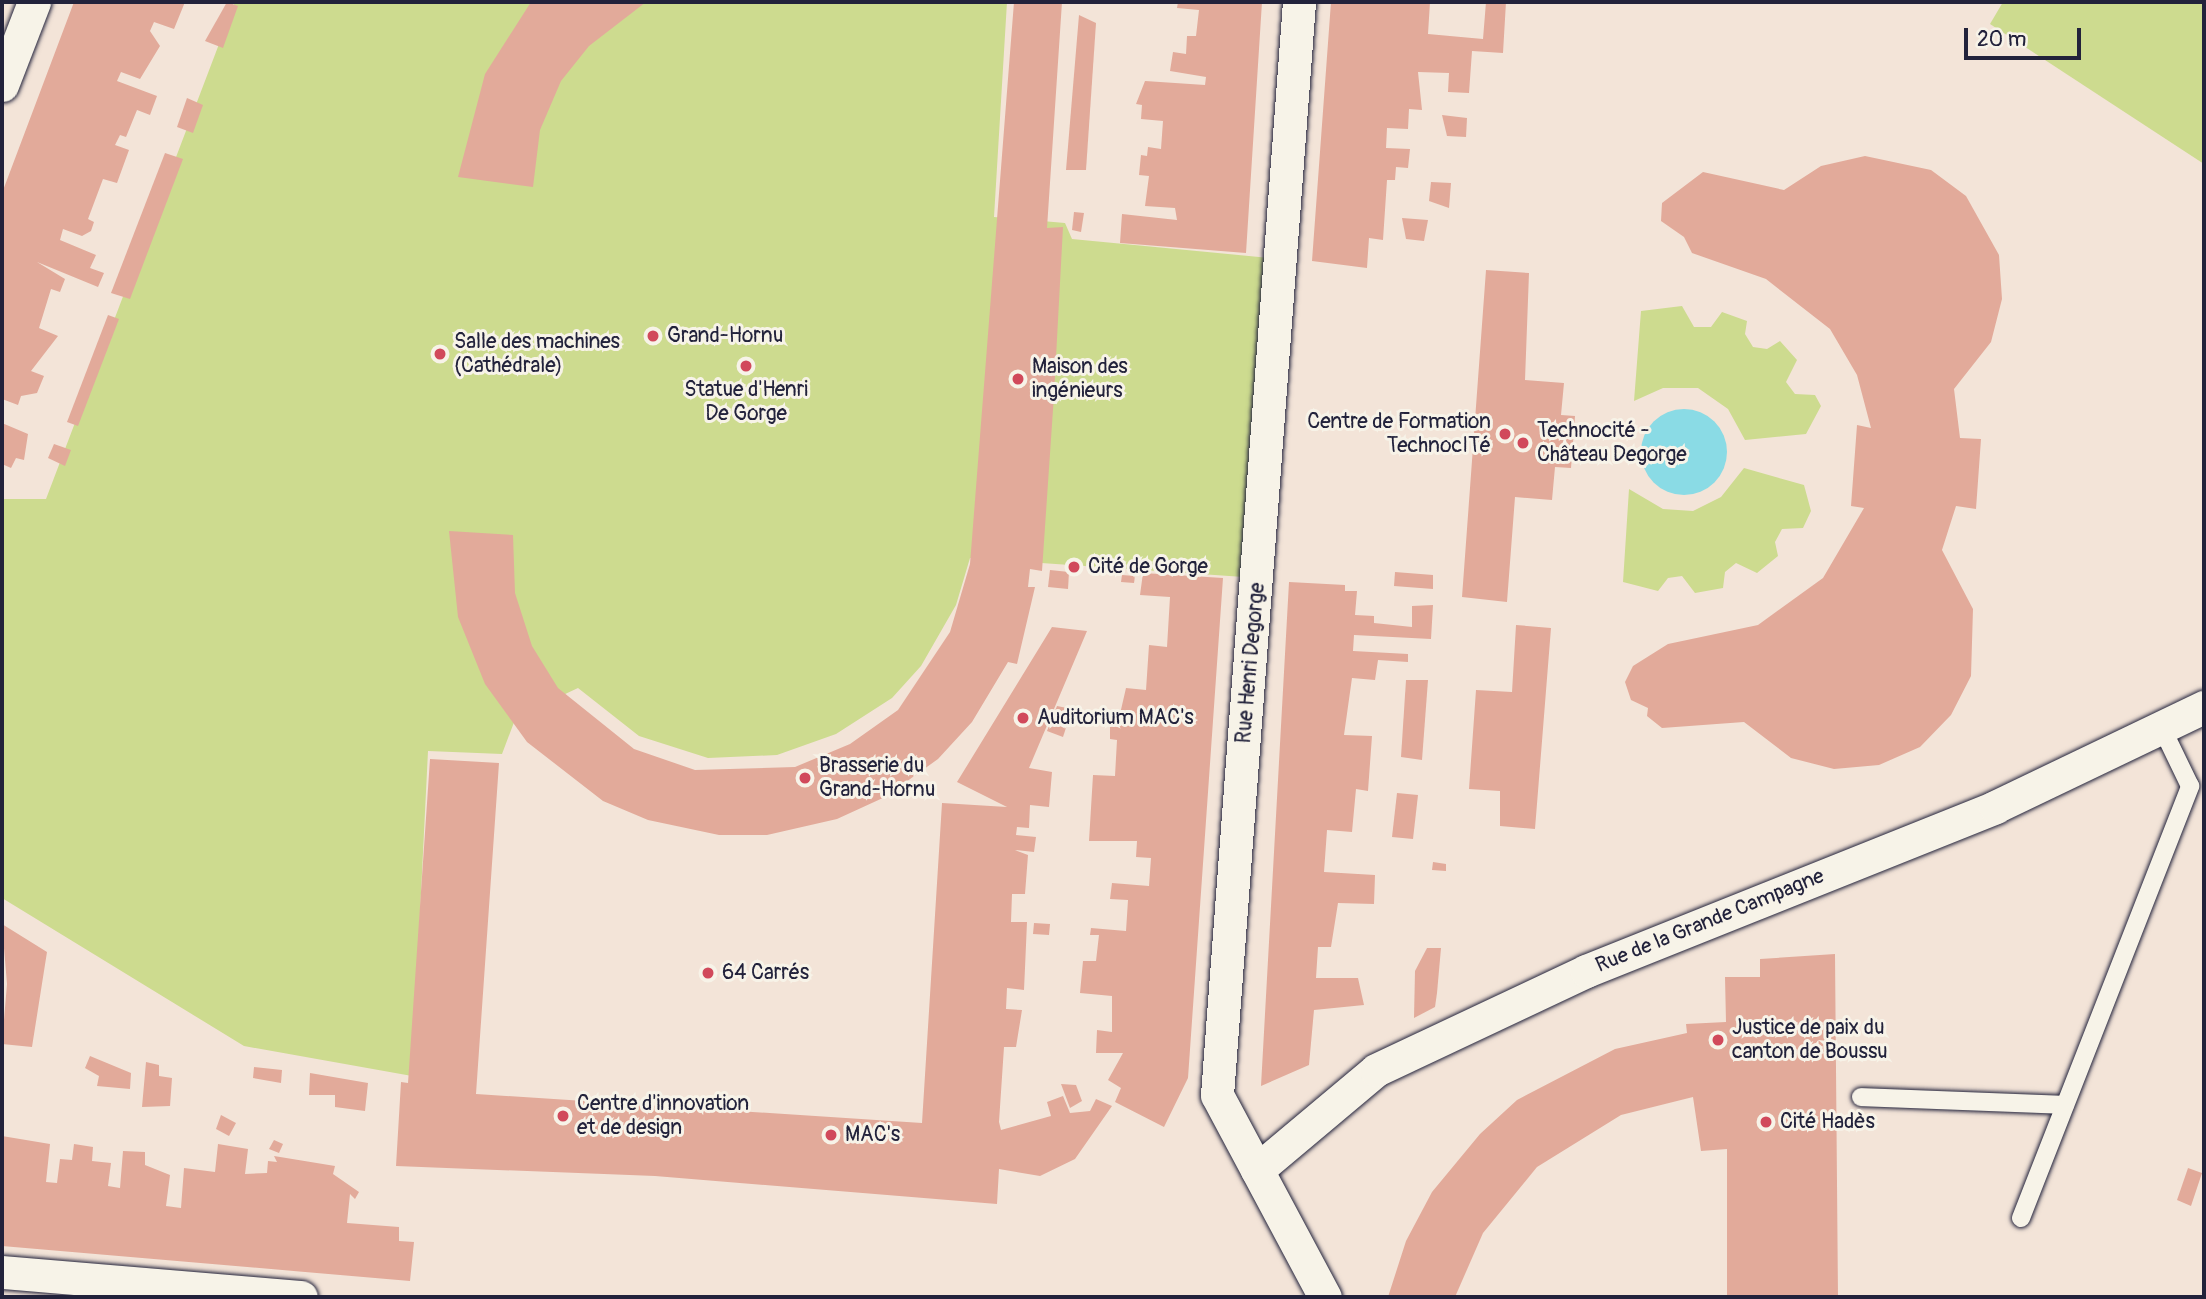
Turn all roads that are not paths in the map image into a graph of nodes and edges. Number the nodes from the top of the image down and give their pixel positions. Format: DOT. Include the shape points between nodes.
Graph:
graph roads {
  1 [pos="34,2"];
  2 [pos="1299,2"];
  3 [pos="2,85"];
  4 [pos="2185,717"];
  5 [pos="1861,1097"];
  6 [pos="2065,1105"];
  7 [pos="1257,1170"];
  8 [pos="2021,1218"];
  9 [pos="2,1272"];
  10 [pos="301,1297"];
  11 [pos="1325,1297"];
  1 -- 3 [label="street"];
  2 -- 7 [label="street, Rue Henri Degorge" via="1217,1095"];
  4 -- 6 [label="lane" via="2190,786"];
  4 -- 7 [label="street, Rue de la Grande Campagne" via="1995,807 1586,971 1376,1070"];
  5 -- 6 [label="lane"];
  6 -- 8 [label="lane"];
  7 -- 11 [label="street, Rue Henri Degorge"];
  9 -- 10 [label="street"];
}
